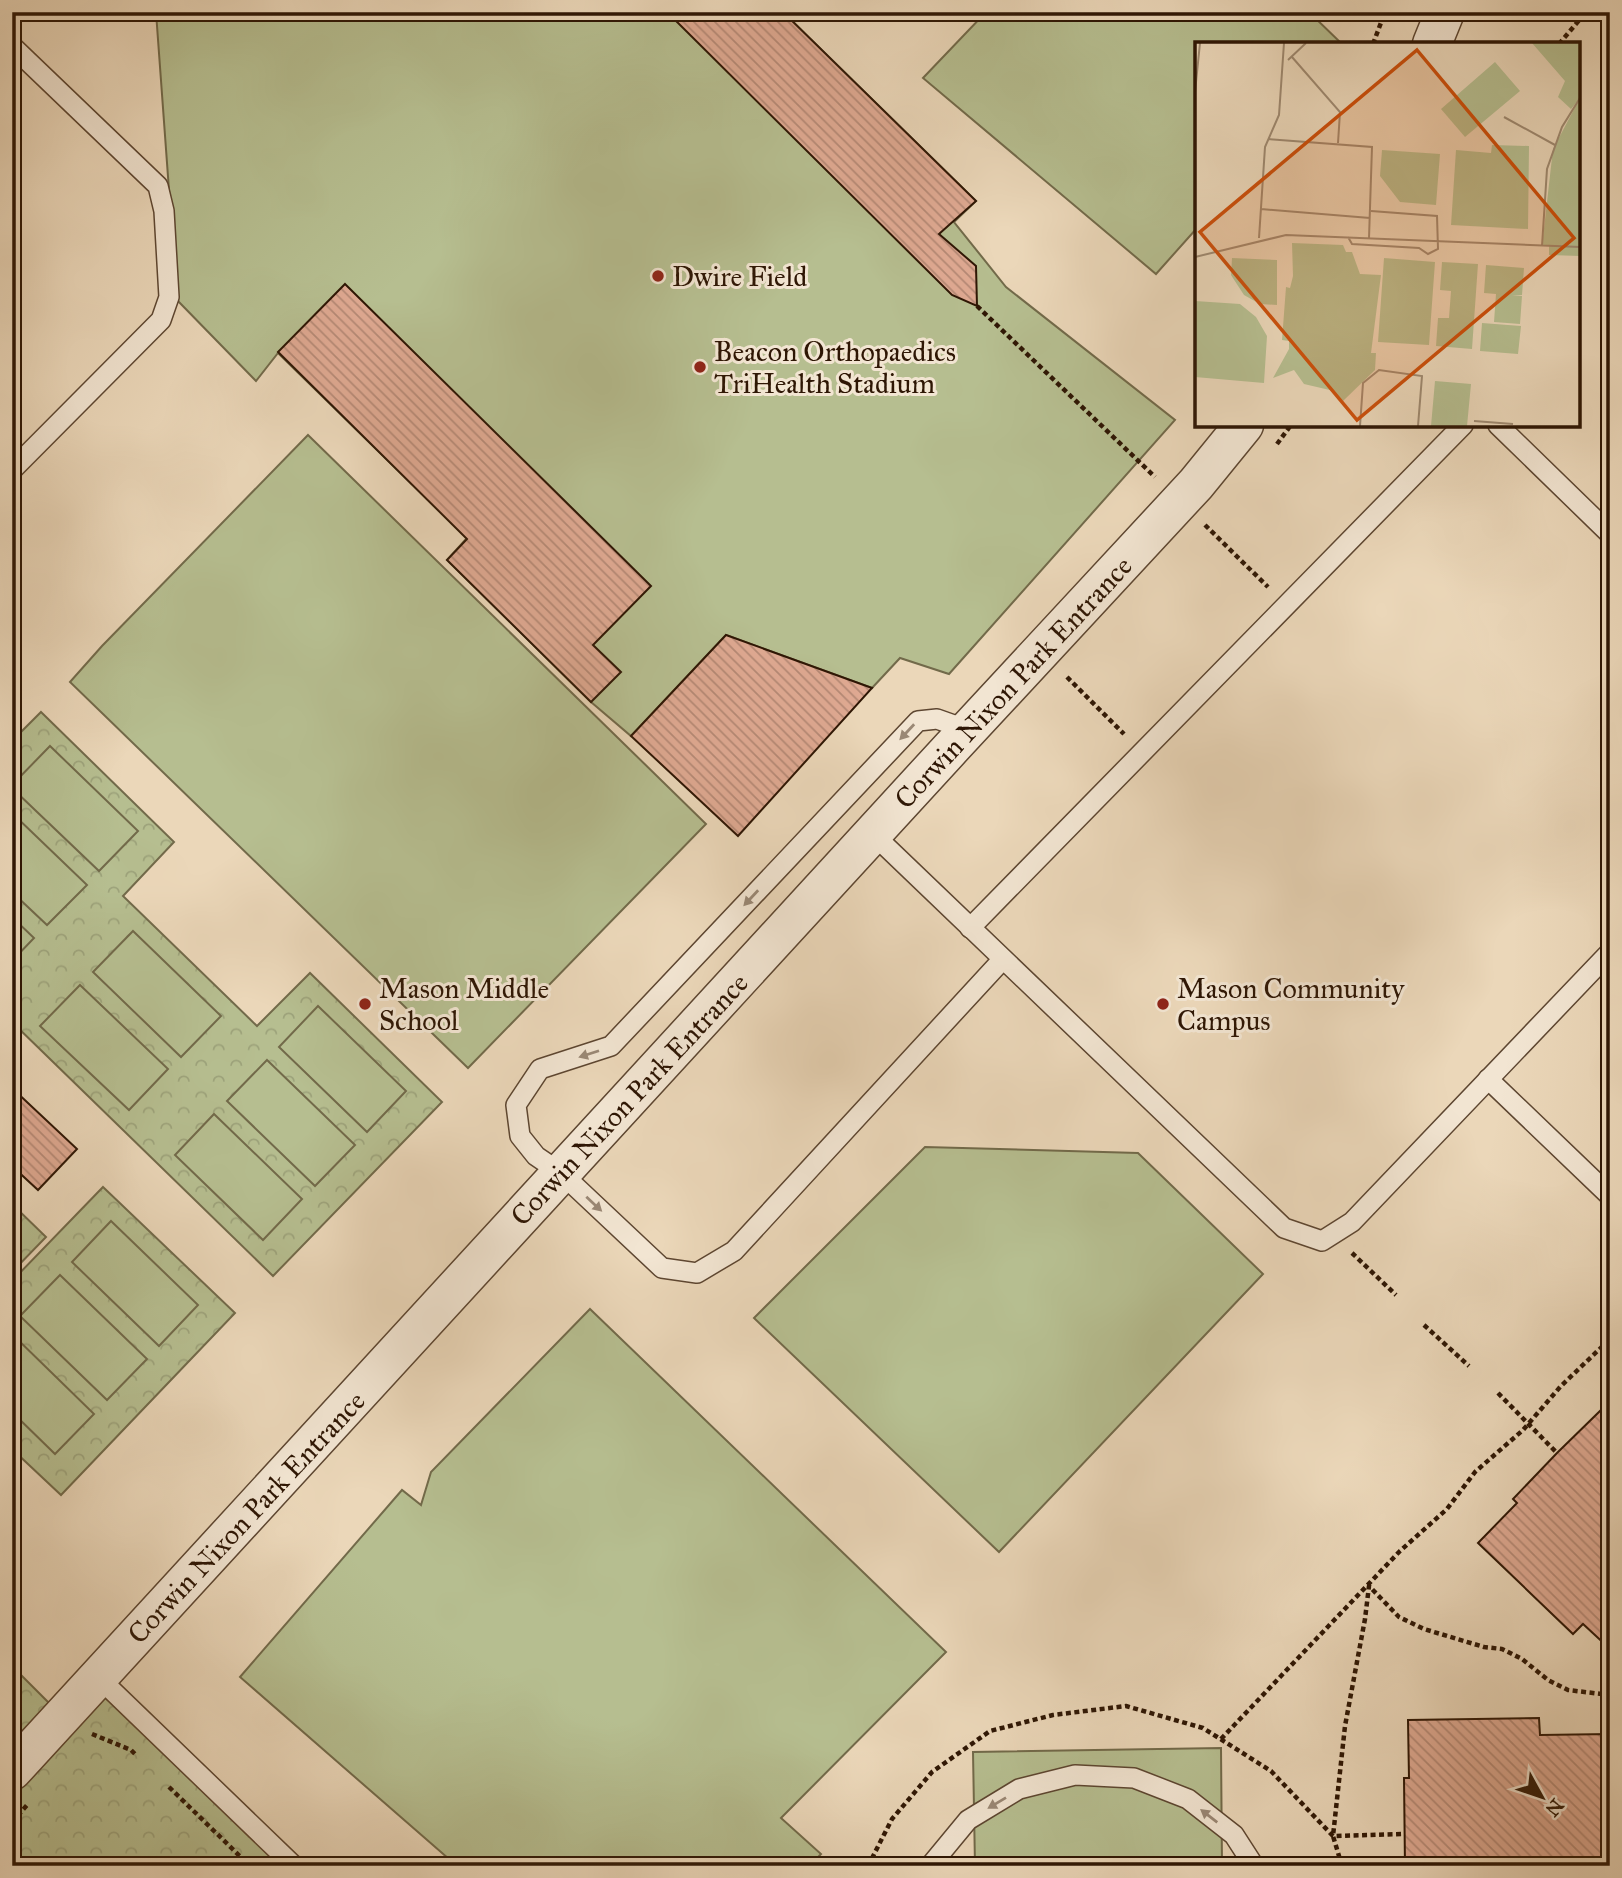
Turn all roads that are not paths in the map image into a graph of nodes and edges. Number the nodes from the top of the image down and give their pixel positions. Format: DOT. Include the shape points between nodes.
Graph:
graph roads {
  1 [pos="1445,12"];
  2 [pos="1433,42"];
  3 [pos="12,46"];
  4 [pos="1242,427"];
  5 [pos="1461,427"];
  6 [pos="1500,427"];
  7 [pos="12,470"];
  8 [pos="1610,534"];
  9 [pos="968,730"];
  10 [pos="873,834"];
  11 [pos="970,928"];
  12 [pos="1610,952"];
  13 [pos="1003,959"];
  14 [pos="1488,1079"];
  15 [pos="561,1173"];
  16 [pos="1610,1196"];
  17 [pos="98,1677"];
  18 [pos="12,1771"];
  19 [pos="294,1866"];
  20 [pos="930,1866"];
  21 [pos="1254,1866"];
  1 -- 2 [label="street"];
  3 -- 7 [label="lane" via="158,186 164,211 169,297 161,320"];
  4 -- 9 [label="street, Corwin Nixon Park Entrance" via="1196,484"];
  5 -- 11 [label="lane"];
  6 -- 8 [label="lane"];
  9 -- 10 [label="street, Corwin Nixon Park Entrance"];
  9 -- 15 [label="lane, one-way" via="937,719 918,721 611,1046 540,1069 516,1105 520,1136 536,1156"];
  10 -- 11 [label="lane"];
  10 -- 15 [label="street, Corwin Nixon Park Entrance"];
  11 -- 13 [label="lane"];
  12 -- 14 [label="lane"];
  13 -- 14 [label="lane" via="1284,1228 1322,1241 1352,1222"];
  15 -- 13 [label="lane, one-way" via="662,1268 697,1273 734,1251"];
  14 -- 16 [label="lane"];
  15 -- 17 [label="street, Corwin Nixon Park Entrance"];
  17 -- 18 [label="street, Corwin Nixon Park Entrance"];
  17 -- 19 [label="lane"];
  21 -- 20 [label="lane, one-way" via="1234,1835 1188,1799 1134,1778 1075,1775 1019,1790 968,1820"];
}
